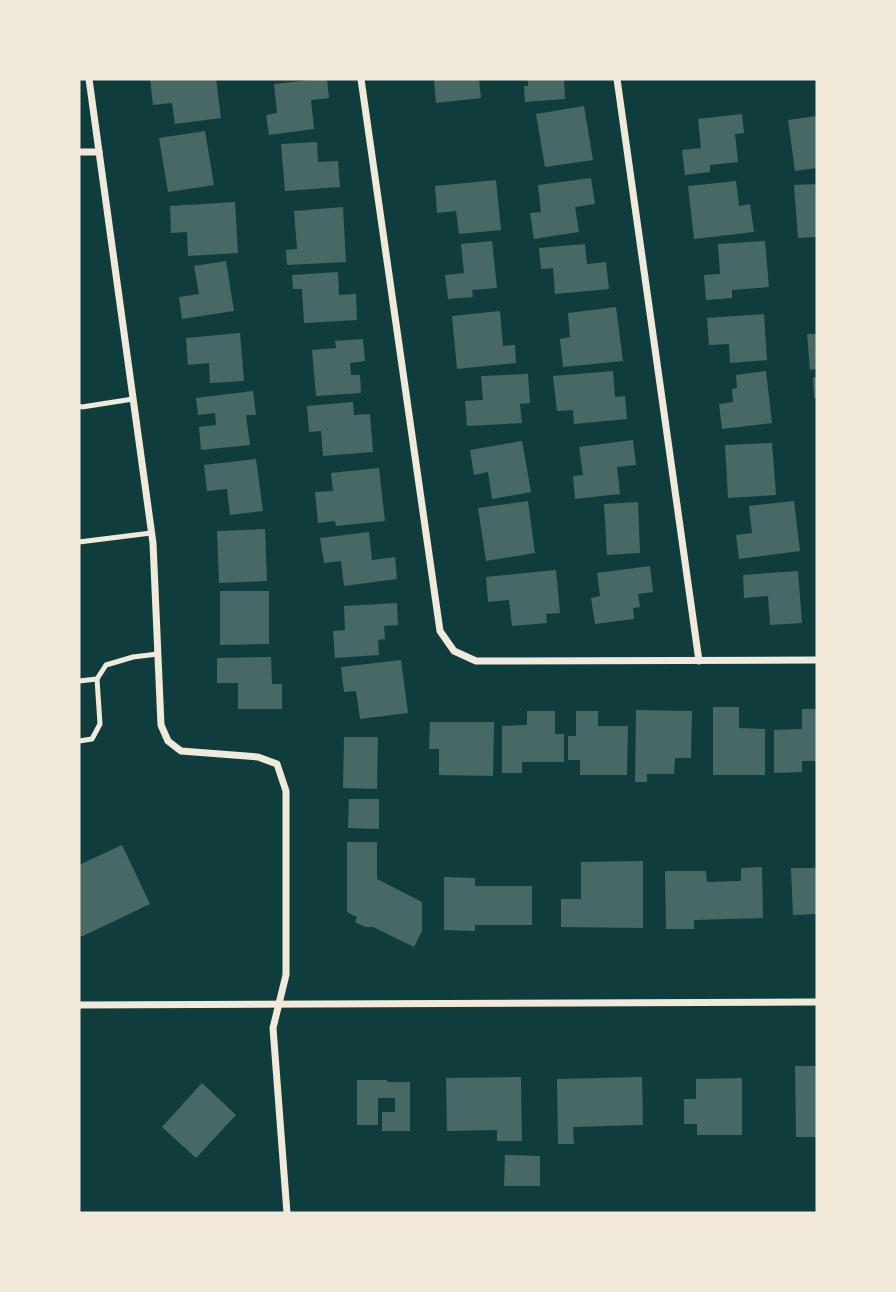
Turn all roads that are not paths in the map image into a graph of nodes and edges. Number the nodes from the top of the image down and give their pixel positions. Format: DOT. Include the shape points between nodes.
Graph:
graph roads {
  1 [pos="89,79"];
  2 [pos="361,79"];
  3 [pos="617,79"];
  4 [pos="79,152"];
  5 [pos="99,152"];
  6 [pos="133,400"];
  7 [pos="79,406"];
  8 [pos="151,533"];
  9 [pos="79,542"];
  10 [pos="158,654"];
  11 [pos="817,660"];
  12 [pos="699,661"];
  13 [pos="97,679"];
  14 [pos="79,681"];
  15 [pos="79,741"];
  16 [pos="817,1002"];
  17 [pos="79,1005"];
  18 [pos="279,1005"];
  19 [pos="287,1213"];
  1 -- 5 [label="street"];
  2 -- 12 [label="street" via="440,631 454,652 476,661"];
  3 -- 12 [label="street"];
  4 -- 5 [label="street"];
  5 -- 6 [label="street"];
  6 -- 7 [label="lane"];
  6 -- 8 [label="street"];
  8 -- 9 [label="lane"];
  8 -- 10 [label="street"];
  10 -- 13 [label="lane" via="106,665"];
  10 -- 18 [label="street" via="161,725 167,741 181,751 258,757 277,764 286,791 286,975"];
  11 -- 12 [label="street"];
  13 -- 14 [label="lane"];
  13 -- 15 [label="lane" via="100,724 92,739"];
  16 -- 18 [label="street"];
  17 -- 18 [label="street"];
  18 -- 19 [label="street" via="273,1028"];
}
